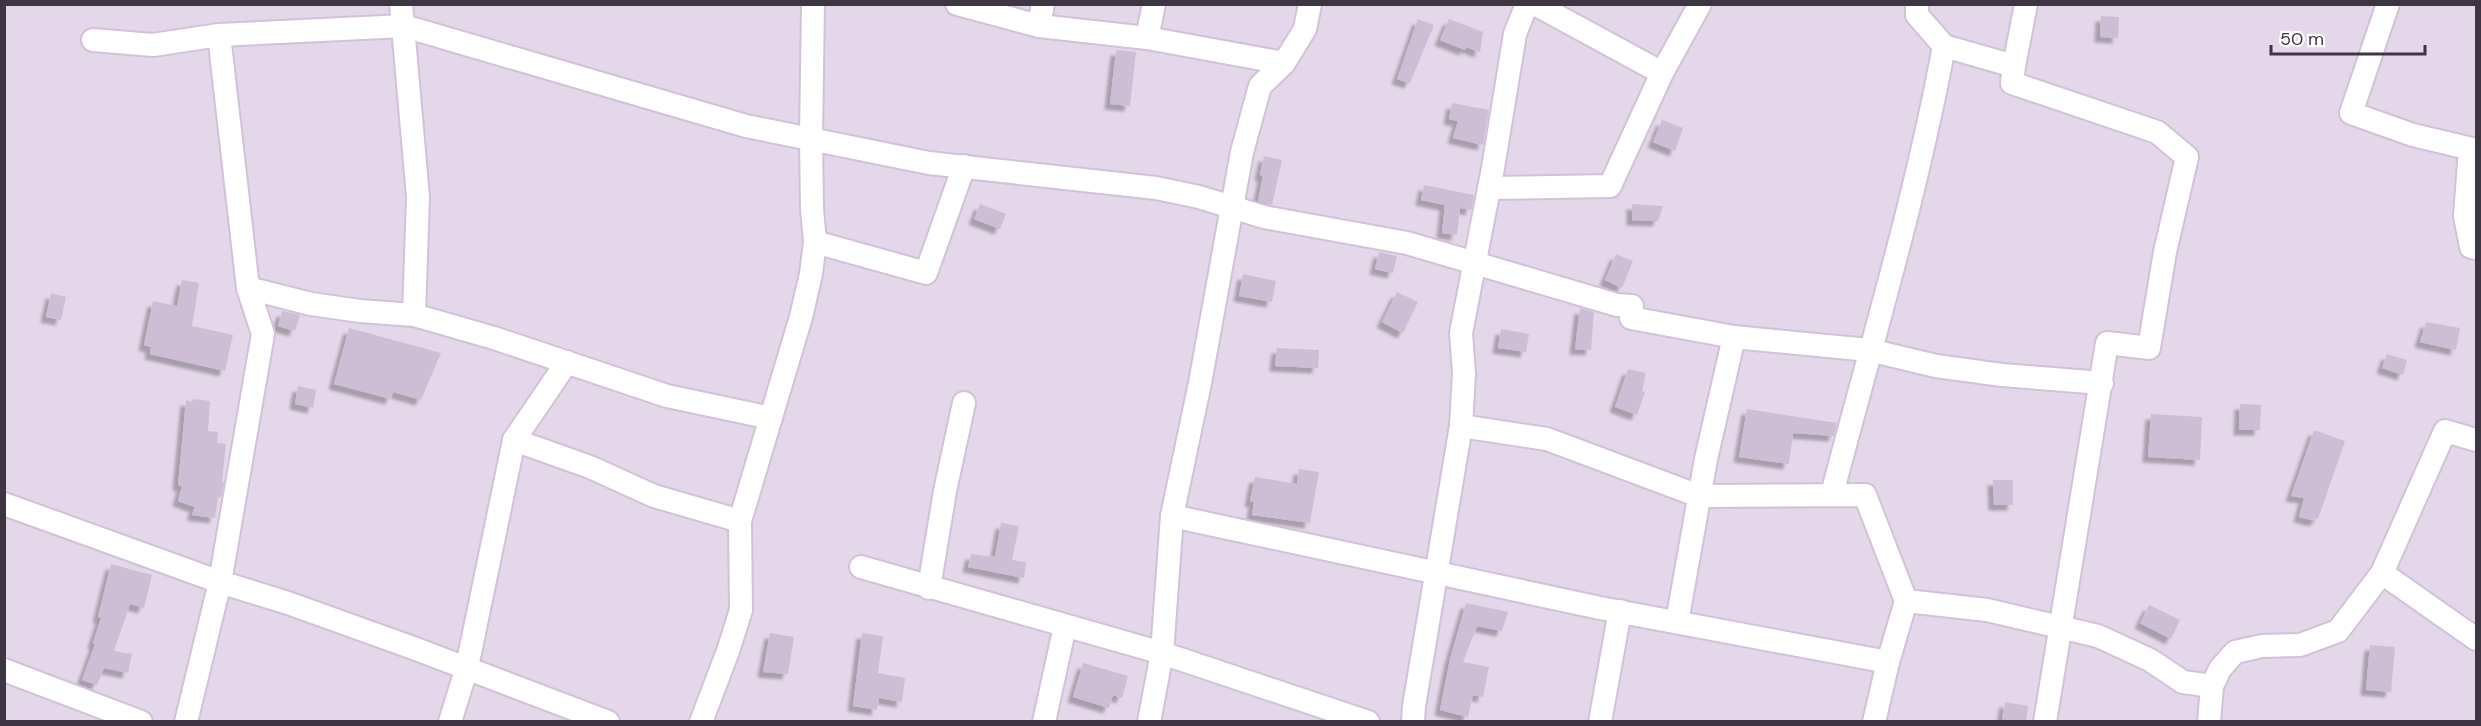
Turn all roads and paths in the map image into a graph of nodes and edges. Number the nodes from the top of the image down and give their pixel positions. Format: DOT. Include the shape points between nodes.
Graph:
graph roads {
  1 [pos="813,4"];
  2 [pos="957,4"];
  3 [pos="1154,4"];
  4 [pos="1310,4"];
  5 [pos="1527,4"];
  6 [pos="1535,4"];
  7 [pos="1700,4"];
  8 [pos="1917,4"];
  9 [pos="2026,4"];
  10 [pos="2388,4"];
  11 [pos="403,15"];
  12 [pos="1042,15"];
  13 [pos="219,35"];
  14 [pos="1147,38"];
  15 [pos="93,40"];
  16 [pos="1944,46"];
  17 [pos="1284,63"];
  18 [pos="2014,66"];
  19 [pos="1662,73"];
  20 [pos="811,138"];
  21 [pos="2474,149"];
  22 [pos="964,166"];
  23 [pos="1489,188"];
  24 [pos="1232,208"];
  25 [pos="815,242"];
  26 [pos="2476,248"];
  27 [pos="1474,264"];
  28 [pos="248,288"];
  29 [pos="414,315"];
  30 [pos="1734,337"];
  31 [pos="1869,350"];
  32 [pos="567,362"];
  33 [pos="2102,383"];
  34 [pos="964,403"];
  35 [pos="771,418"];
  36 [pos="1461,426"];
  37 [pos="514,440"];
  38 [pos="2476,440"];
  39 [pos="1832,494"];
  40 [pos="1699,496"];
  41 [pos="4,504"];
  42 [pos="1172,516"];
  43 [pos="740,521"];
  44 [pos="861,567"];
  45 [pos="2382,573"];
  46 [pos="1437,574"];
  47 [pos="220,582"];
  48 [pos="929,588"];
  49 [pos="1906,601"];
  50 [pos="1620,611"];
  51 [pos="1677,622"];
  52 [pos="1065,626"];
  53 [pos="2062,628"];
  54 [pos="2476,639"];
  55 [pos="1162,653"];
  56 [pos="1888,662"];
  57 [pos="466,667"];
  58 [pos="4,670"];
  59 [pos="2212,686"];
  60 [pos="141,722"];
  61 [pos="186,722"];
  62 [pos="450,722"];
  63 [pos="608,722"];
  64 [pos="701,722"];
  65 [pos="1044,722"];
  66 [pos="1149,722"];
  67 [pos="1368,722"];
  68 [pos="1413,722"];
  69 [pos="1600,722"];
  70 [pos="1874,722"];
  71 [pos="2045,722"];
  72 [pos="2209,722"];
  1 -- 20 [label="street"];
  2 -- 12 [label="street"];
  3 -- 14 [label="street"];
  4 -- 17 [label="street" via="1305,29"];
  5 -- 23 [label="street" via="1515,33"];
  6 -- 19 [label="street"];
  7 -- 19 [label="street"];
  8 -- 16 [label="street" via="1917,15"];
  9 -- 18 [label="street"];
  10 -- 21 [label="street" via="2352,112 2413,135"];
  11 -- 13 [label="street"];
  11 -- 20 [label="street" via="746,126"];
  11 -- 29 [label="street" via="418,197"];
  12 -- 14 [label="street"];
  13 -- 15 [label="street" via="153,45"];
  13 -- 28 [label="street"];
  14 -- 17 [label="street"];
  16 -- 18 [label="street"];
  16 -- 31 [label="street" via="1887,295"];
  17 -- 24 [label="street" via="1260,86"];
  18 -- 33 [label="street" via="2012,83 2157,132 2187,158 2165,252 2149,348 2108,343"];
  19 -- 23 [label="street" via="1610,186"];
  20 -- 22 [label="street" via="929,163"];
  20 -- 25 [label="street"];
  21 -- 26 [label="street" via="2465,216 2471,248"];
  22 -- 24 [label="street" via="1156,188"];
  22 -- 25 [label="street" via="926,273"];
  23 -- 27 [label="street"];
  24 -- 27 [label="street" via="1407,243"];
  24 -- 42 [label="street"];
  25 -- 35 [label="street" via="801,317"];
  27 -- 30 [label="street" via="1632,306 1631,318"];
  27 -- 36 [label="street" via="1461,333"];
  28 -- 29 [label="street" via="360,312"];
  28 -- 47 [label="street" via="263,334"];
  29 -- 32 [label="street"];
  30 -- 31 [label="street"];
  30 -- 40 [label="street"];
  31 -- 33 [label="street" via="1936,366"];
  31 -- 39 [label="street"];
  32 -- 35 [label="street" via="667,396"];
  32 -- 37 [label="street"];
  33 -- 53 [label="street"];
  34 -- 48 [label="street"];
  35 -- 43 [label="street"];
  36 -- 40 [label="street" via="1547,439"];
  36 -- 46 [label="street"];
  37 -- 43 [label="street" via="590,467 654,496"];
  37 -- 57 [label="street"];
  38 -- 45 [label="street" via="2445,431"];
  39 -- 40 [label="street"];
  39 -- 49 [label="street" via="1865,495"];
  40 -- 51 [label="street"];
  41 -- 47 [label="street"];
  42 -- 46 [label="street"];
  42 -- 55 [label="street"];
  43 -- 64 [label="street" via="741,610"];
  44 -- 48 [label="street"];
  45 -- 54 [label="street"];
  45 -- 59 [label="street" via="2338,631 2300,645 2235,651"];
  46 -- 50 [label="street"];
  46 -- 68 [label="street"];
  47 -- 57 [label="street"];
  47 -- 61 [label="street"];
  48 -- 52 [label="street"];
  49 -- 53 [label="street" via="1987,610"];
  49 -- 56 [label="street"];
  50 -- 51 [label="street"];
  50 -- 69 [label="street"];
  51 -- 56 [label="street"];
  52 -- 55 [label="street"];
  52 -- 65 [label="street"];
  53 -- 59 [label="street" via="2098,636 2128,649 2182,682"];
  53 -- 71 [label="street"];
  55 -- 66 [label="street"];
  55 -- 67 [label="street"];
  56 -- 70 [label="street"];
  57 -- 62 [label="street"];
  57 -- 63 [label="street"];
  58 -- 60 [label="street"];
  59 -- 72 [label="street"];
}
